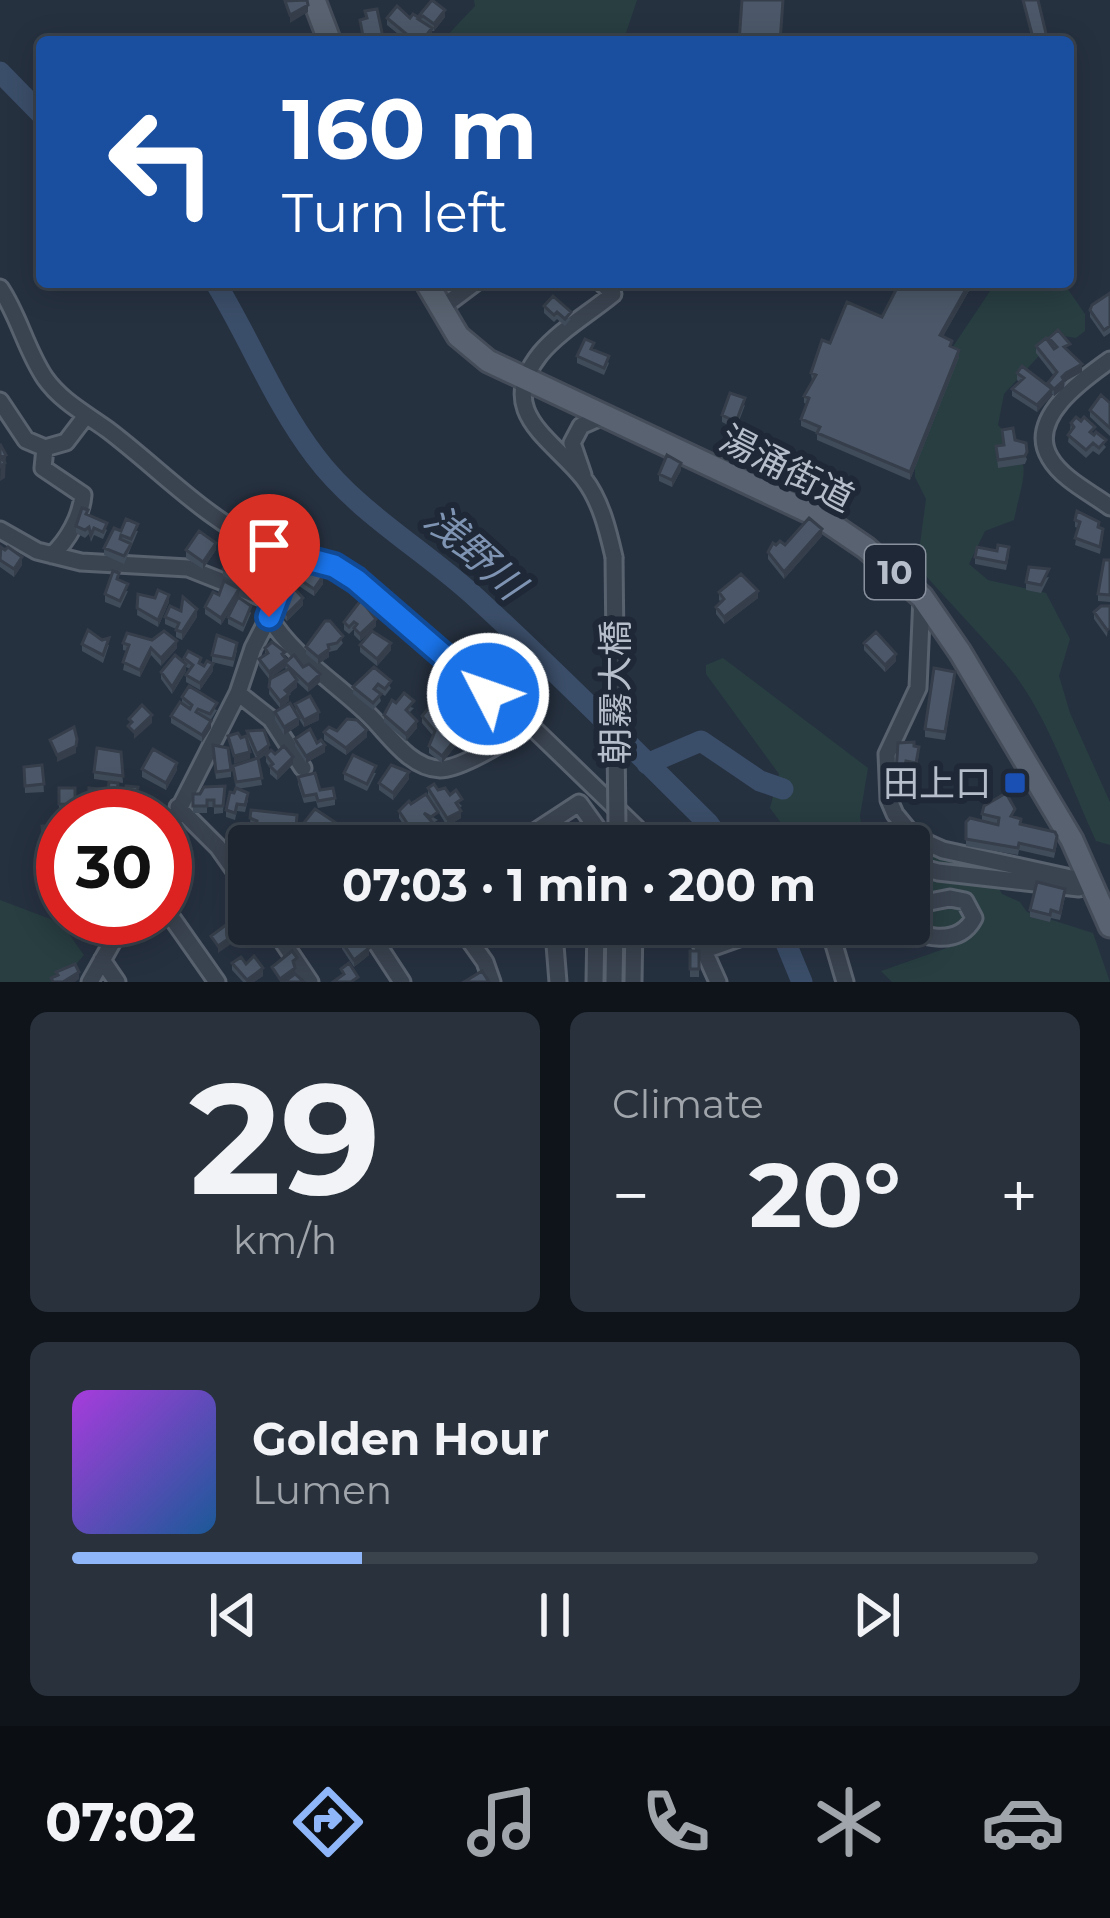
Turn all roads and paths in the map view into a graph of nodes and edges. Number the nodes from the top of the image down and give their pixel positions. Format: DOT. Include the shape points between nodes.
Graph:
graph roads {
  1 [pos="314,0"];
  2 [pos="328,36"];
  3 [pos="0,288"];
  4 [pos="429,288"];
  5 [pos="468,288"];
  6 [pos="608,288"];
  7 [pos="440,309"];
  8 [pos="1110,360"];
  9 [pos="526,382"];
  10 [pos="0,401"];
  11 [pos="86,417"];
  12 [pos="602,417"];
  13 [pos="45,448"];
  14 [pos="584,479"];
  15 [pos="1109,505"];
  16 [pos="0,530"];
  17 [pos="273,550"];
  18 [pos="52,555"];
  19 [pos="922,597"];
  20 [pos="272,609"];
  21 [pos="238,693"];
  22 [pos="531,726"];
  23 [pos="303,768"];
  24 [pos="187,789"];
  25 [pos="192,821"];
  26 [pos="545,825"];
  27 [pos="595,825"];
  28 [pos="616,825"];
  29 [pos="635,825"];
  30 [pos="228,861"];
  31 [pos="930,870"];
  32 [pos="1092,886"];
  33 [pos="930,902"];
  34 [pos="1110,926"];
  35 [pos="930,935"];
  36 [pos="111,945"];
  37 [pos="191,945"];
  38 [pos="285,945"];
  39 [pos="378,945"];
  40 [pos="473,945"];
  41 [pos="555,945"];
  42 [pos="596,945"];
  43 [pos="615,945"];
  44 [pos="634,945"];
  45 [pos="702,945"];
  46 [pos="716,945"];
  47 [pos="834,945"];
  48 [pos="705,950"];
  49 [pos="102,960"];
  50 [pos="90,982"];
  51 [pos="117,982"];
  52 [pos="217,982"];
  53 [pos="310,982"];
  54 [pos="402,982"];
  55 [pos="492,982"];
  56 [pos="558,982"];
  57 [pos="595,982"];
  58 [pos="614,982"];
  59 [pos="633,982"];
  60 [pos="718,982"];
  61 [pos="845,982"];
  1 -- 2 [label="main road"];
  3 -- 11 [label="street" via="48,382"];
  4 -- 7 [label="main road, 湯涌街道 / 10"];
  5 -- 7 [label="street"];
  6 -- 9 [label="street" via="613,293 540,355"];
  7 -- 9 [label="main road, 湯涌街道 / 10" via="488,362"];
  8 -- 15 [label="street" via="1052,413 1045,442 1057,468"];
  9 -- 12 [label="main road, 湯涌街道 / 10"];
  9 -- 14 [label="street" via="525,411"];
  10 -- 13 [label="street" via="26,440"];
  11 -- 13 [label="street" via="66,442"];
  11 -- 17 [label="street" via="186,497"];
  12 -- 14 [label="street" via="581,426 572,442"];
  12 -- 19 [label="main road, 湯涌街道 / 10" via="822,518"];
  13 -- 18 [label="street" via="44,468 83,494"];
  14 -- 28 [label="street, 朝霧大橋, bridge" via="614,557"];
  16 -- 18 [label="street"];
  17 -- 20 [label="street" via="283,580"];
  17 -- 22 [label="street" via="356,580"];
  18 -- 20 [label="street" via="188,568"];
  19 -- 32 [label="main road, 湯涌街道 / 10"];
  19 -- 32 [label="street" via="918,688 887,754 895,814 914,837 943,850"];
  20 -- 21 [label="street"];
  20 -- 22 [label="street" via="305,662 427,767 452,767"];
  21 -- 23 [label="street" via="271,719"];
  21 -- 24 [label="street"];
  22 -- 29 [label="street"];
  25 -- 30 [label="street"];
  26 -- 27 [label="street" via="579,803"];
  31 -- 32 [label="street"];
  32 -- 34 [label="main road, 湯涌街道 / 10"];
  33 -- 35 [label="street" via="965,901 974,918 956,936"];
  36 -- 49 [label="street"];
  37 -- 52 [label="street"];
  38 -- 53 [label="street"];
  39 -- 54 [label="street"];
  40 -- 55 [label="street"];
  41 -- 56 [label="street"];
  42 -- 57 [label="street"];
  43 -- 58 [label="street"];
  44 -- 59 [label="street"];
  45 -- 48 [label="street"];
  46 -- 48 [label="street"];
  47 -- 61 [label="street"];
  48 -- 60 [label="street"];
  49 -- 50 [label="street"];
  49 -- 51 [label="street"];
}
